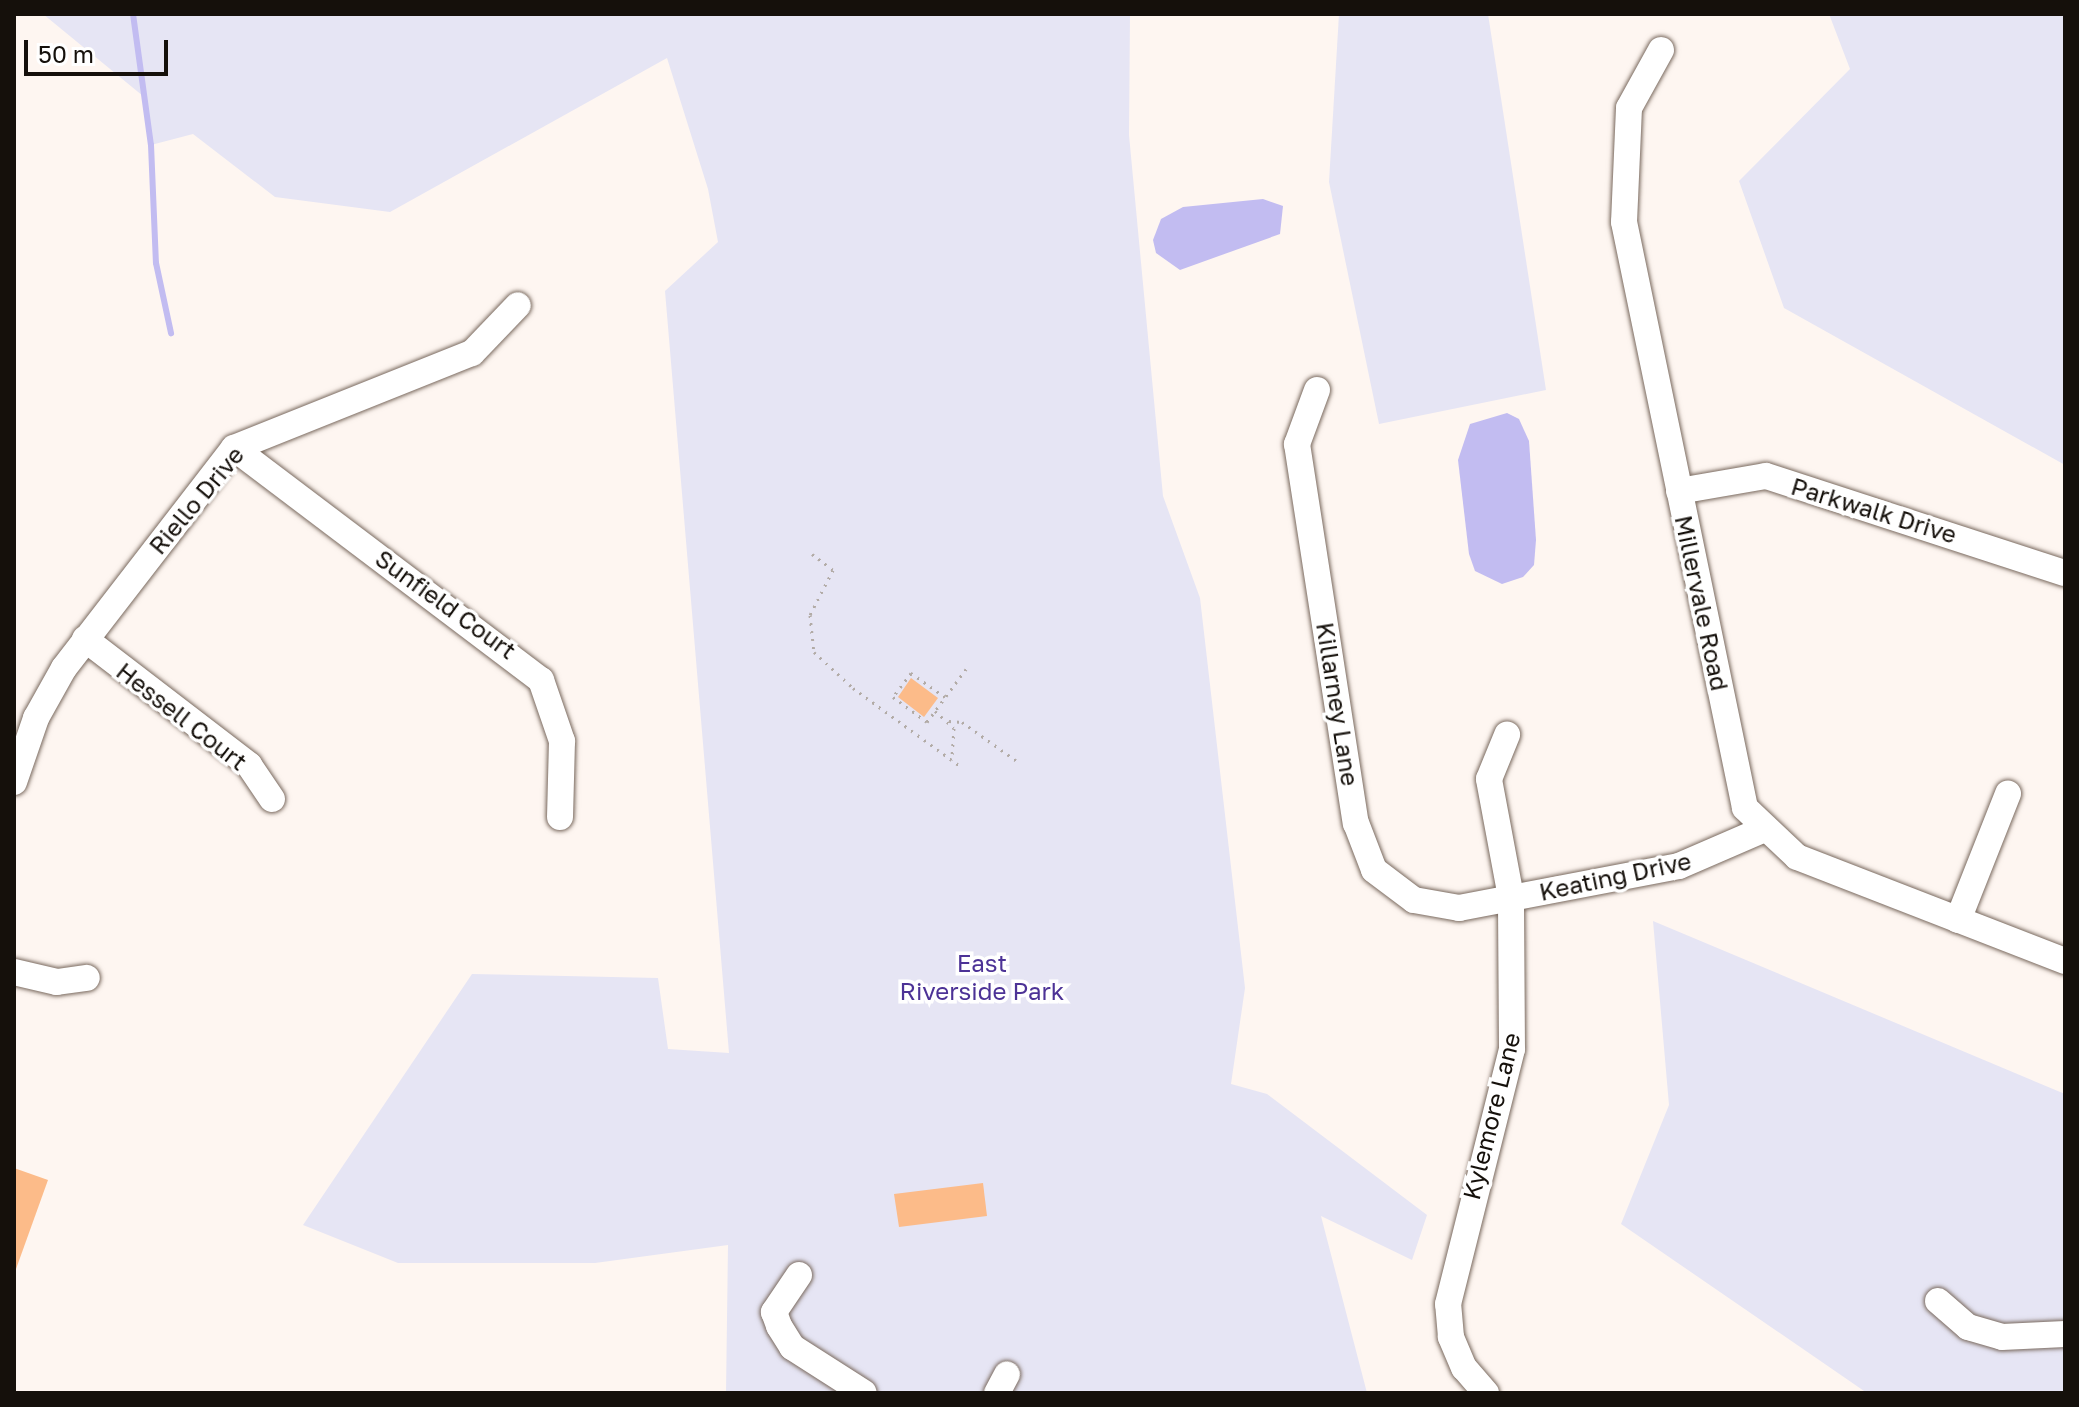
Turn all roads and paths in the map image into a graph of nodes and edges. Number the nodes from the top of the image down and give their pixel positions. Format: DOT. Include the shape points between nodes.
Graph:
graph roads {
  1 [pos="1661,50"];
  2 [pos="518,305"];
  3 [pos="1317,390"];
  4 [pos="234,448"];
  5 [pos="1679,491"];
  6 [pos="812,554"];
  7 [pos="2065,573"];
  8 [pos="85,639"];
  9 [pos="966,669"];
  10 [pos="945,697"];
  11 [pos="935,711"];
  12 [pos="949,721"];
  13 [pos="1507,735"];
  14 [pos="952,760"];
  15 [pos="1018,762"];
  16 [pos="960,766"];
  17 [pos="14,782"];
  18 [pos="2008,794"];
  19 [pos="272,799"];
  20 [pos="560,817"];
  21 [pos="1762,830"];
  22 [pos="1511,897"];
  23 [pos="1958,920"];
  24 [pos="2065,961"];
  25 [pos="14,972"];
  26 [pos="87,978"];
  27 [pos="799,1275"];
  28 [pos="1938,1301"];
  29 [pos="2065,1334"];
  30 [pos="864,1393"];
  31 [pos="1486,1393"];
  1 -- 5 [label="street, Millervale Road" via="1629,108 1624,222"];
  2 -- 4 [label="street, Riello Drive" via="472,353"];
  3 -- 22 [label="street, Killarney Lane" via="1297,444 1362,845 1374,870 1414,900 1459,908"];
  4 -- 8 [label="street, Riello Drive"];
  4 -- 20 [label="street, Sunfield Court" via="541,680 562,741"];
  5 -- 7 [label="street, Parkwalk Drive" via="1766,476"];
  5 -- 21 [label="street, Millervale Road" via="1745,808"];
  6 -- 14 [label="path" via="833,570 810,615 814,652 853,688"];
  8 -- 17 [label="street, Riello Drive" via="36,718"];
  8 -- 19 [label="street, Hessell Court" via="249,765"];
  9 -- 10 [label="path"];
  10 -- 11 [label="path"];
  10 -- 11 [label="path" via="911,673 893,697 927,722"];
  11 -- 12 [label="path"];
  12 -- 14 [label="path" via="957,740"];
  12 -- 15 [label="path" via="962,722"];
  13 -- 22 [label="street, Kylemore Lane" via="1489,779"];
  14 -- 16 [label="path"];
  18 -- 23 [label="street"];
  21 -- 22 [label="street, Keating Drive" via="1747,841 1679,866"];
  21 -- 23 [label="street, Millervale Road" via="1797,857"];
  22 -- 31 [label="street, Kylemore Lane" via="1512,1049 1448,1304 1451,1337 1464,1368"];
  23 -- 24 [label="street, Millervale Road"];
  25 -- 26 [label="street" via="57,982"];
  27 -- 30 [label="street" via="774,1312 779,1326 792,1347"];
  28 -- 29 [label="street" via="1968,1327 2002,1337"];
}
